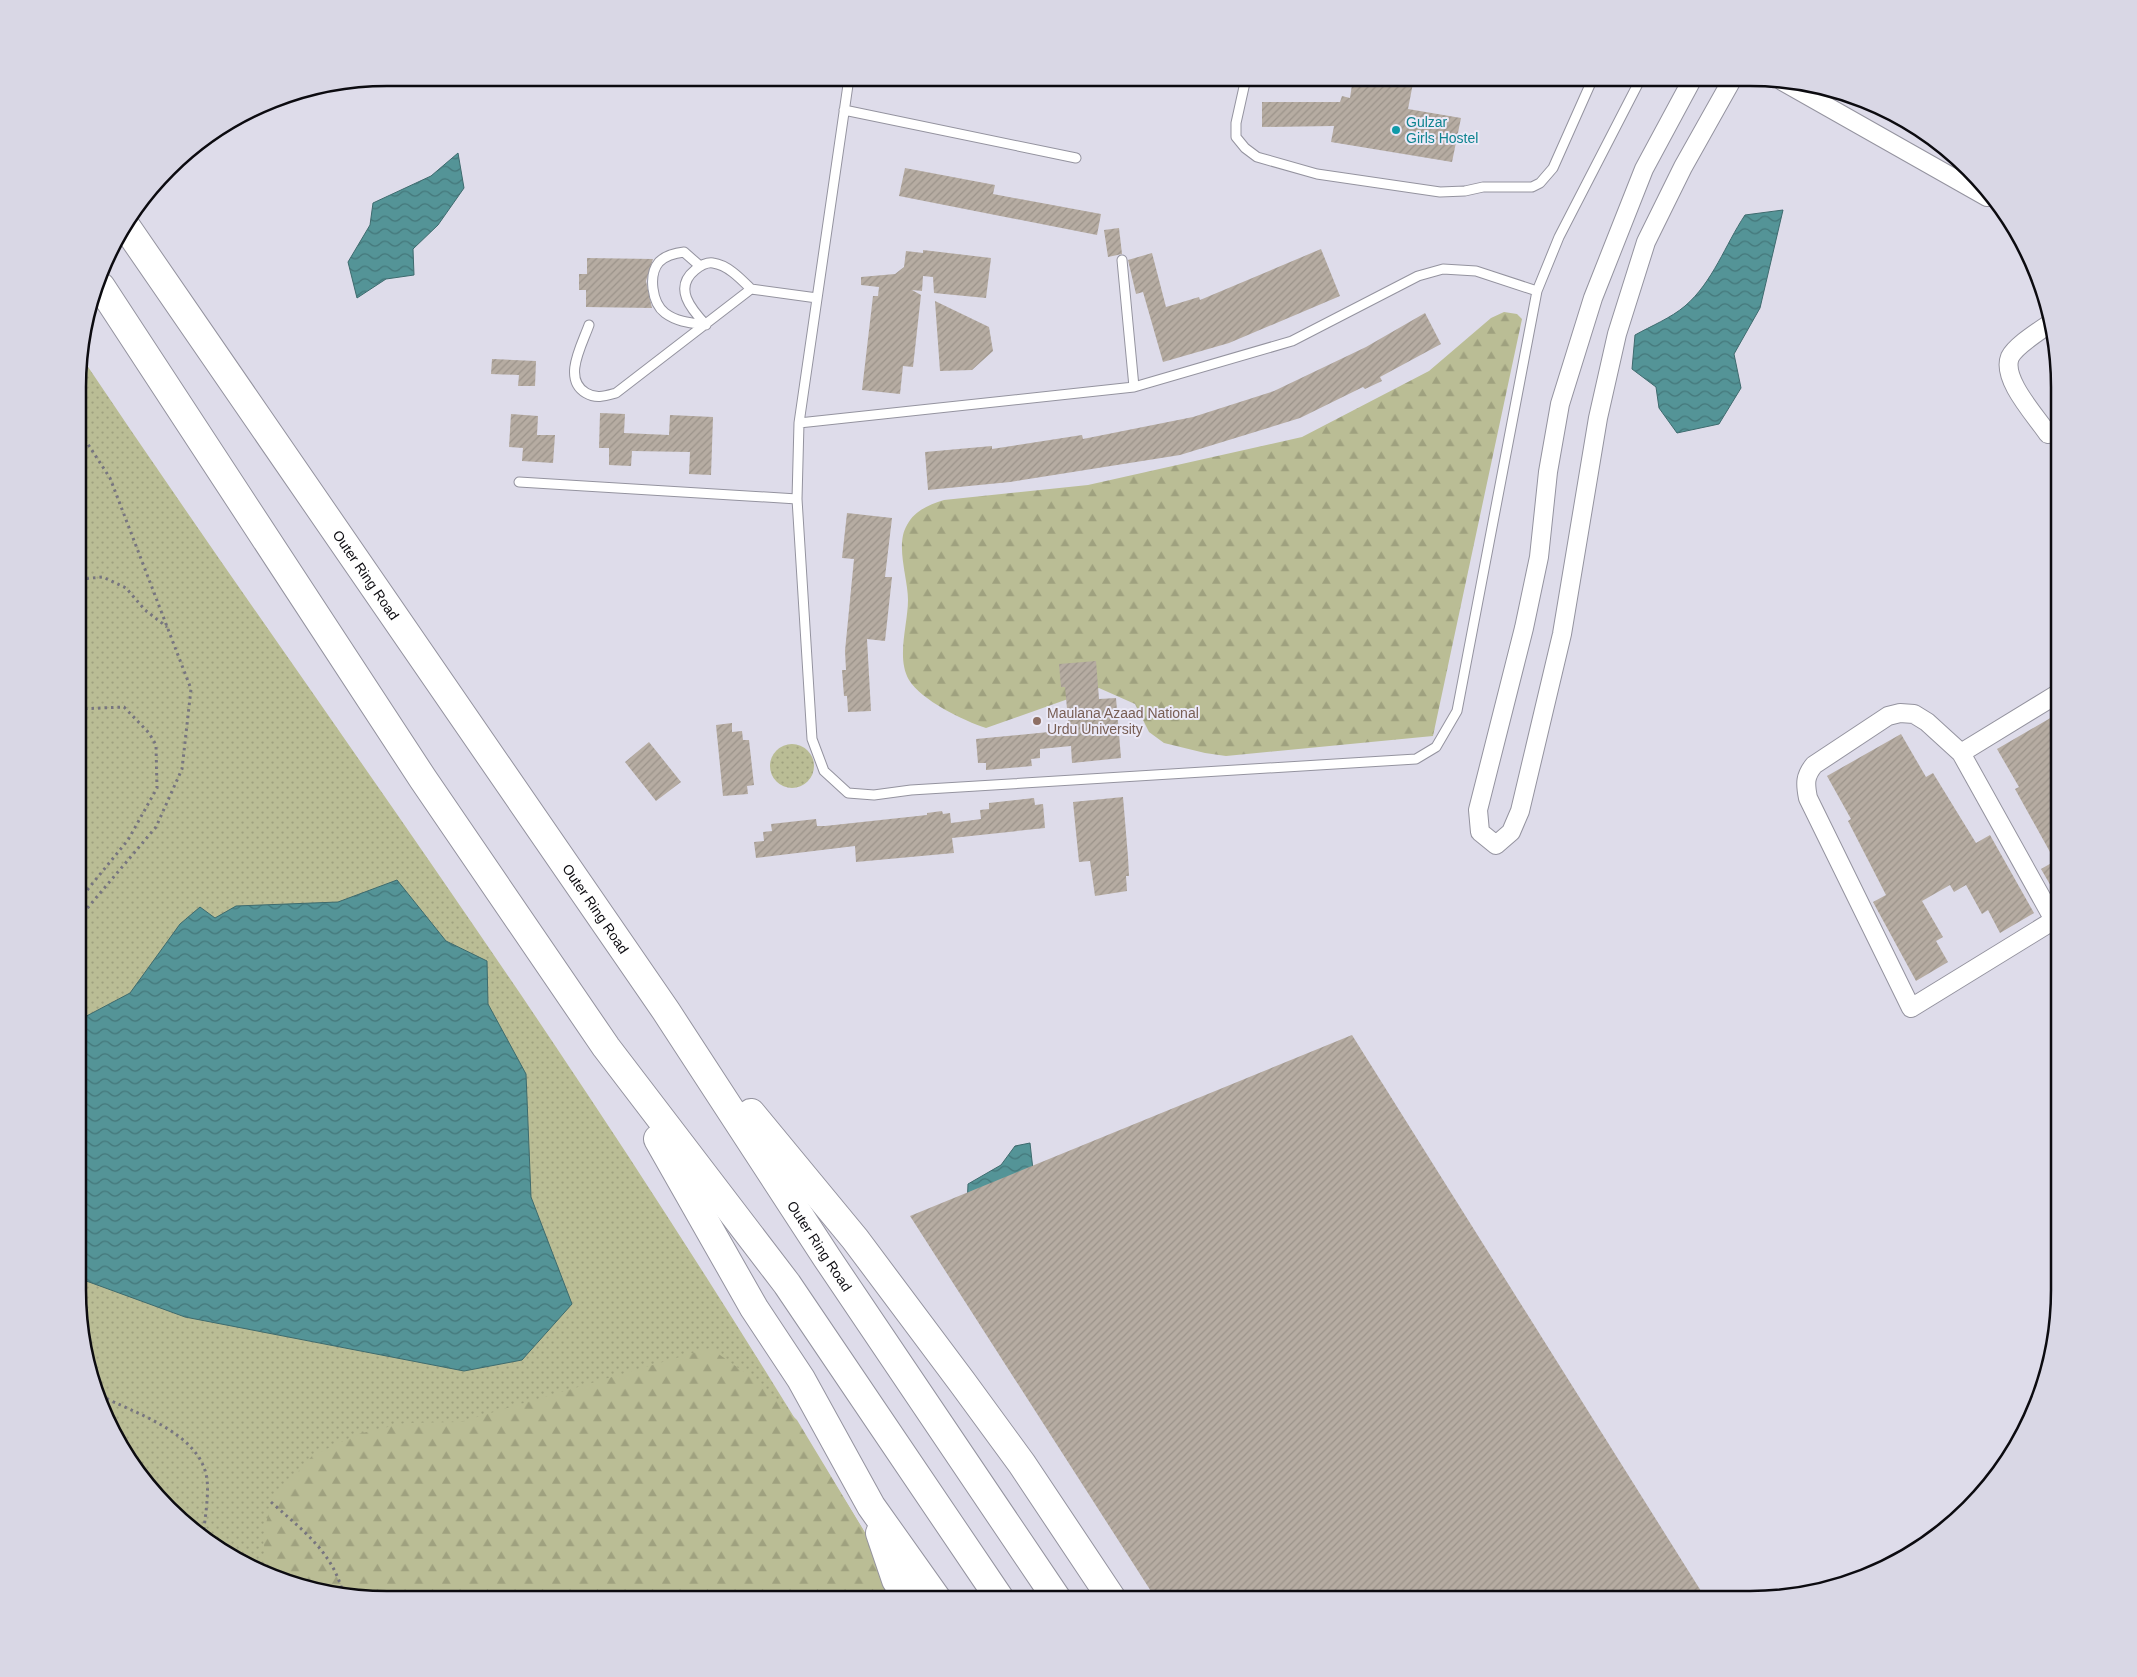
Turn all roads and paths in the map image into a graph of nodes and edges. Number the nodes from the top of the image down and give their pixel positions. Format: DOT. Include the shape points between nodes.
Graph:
graph roads {
  1 [pos="848,86"];
  2 [pos="1244,86"];
  3 [pos="1589,86"];
  4 [pos="1637,86"];
  5 [pos="1689,86"];
  6 [pos="1729,86"];
  7 [pos="1799,90"];
  8 [pos="844,110"];
  9 [pos="1076,158"];
  10 [pos="1980,194"];
  11 [pos="130,232"];
  12 [pos="1122,260"];
  13 [pos="700,266"];
  14 [pos="102,289"];
  15 [pos="751,289"];
  16 [pos="1537,290"];
  17 [pos="817,298"];
  18 [pos="706,324"];
  19 [pos="589,325"];
  20 [pos="2045,327"];
  21 [pos="1134,387"];
  22 [pos="799,423"];
  23 [pos="2048,434"];
  24 [pos="86,441"];
  25 [pos="519,482"];
  26 [pos="796,500"];
  27 [pos="86,579"];
  28 [pos="168,628"];
  29 [pos="2051,698"];
  30 [pos="86,709"];
  31 [pos="1960,753"];
  32 [pos="86,891"];
  33 [pos="86,910"];
  34 [pos="2051,910"];
  35 [pos="2051,922"];
  36 [pos="666,1011"];
  37 [pos="606,1047"];
  38 [pos="107,1399"];
  39 [pos="271,1502"];
  40 [pos="871,1506"];
  41 [pos="203,1528"];
  42 [pos="341,1587"];
  43 [pos="903,1591"];
  44 [pos="931,1591"];
  45 [pos="995,1591"];
  46 [pos="1052,1591"];
  47 [pos="1107,1591"];
  1 -- 8 [label="lane"];
  2 -- 3 [label="lane" via="1236,137 1257,157 1317,174 1440,192 1540,183 1553,168"];
  4 -- 16 [label="lane" via="1559,237"];
  5 -- 6 [label="street" via="1644,169 1593,298 1560,404 1548,472 1539,557 1478,810 1480,832 1496,845 1511,832 1522,802 1562,634 1598,418 1617,334 1646,242"];
  7 -- 10 [label="street"];
  8 -- 9 [label="lane"];
  8 -- 17 [label="lane"];
  11 -- 36 [label="highway, Outer Ring Road"];
  12 -- 21 [label="lane"];
  13 -- 15 [label="lane" via="713,263 738,276"];
  13 -- 18 [label="lane" via="688,275 684,290 688,306"];
  13 -- 18 [label="lane" via="684,252 664,258 657,264 654,274 655,300 672,318"];
  14 -- 37 [label="highway" via="423,779"];
  15 -- 17 [label="lane"];
  15 -- 18 [label="lane"];
  16 -- 21 [label="lane" via="1476,271 1443,269 1418,276 1292,341"];
  16 -- 26 [label="lane" via="1457,711 1436,746 1416,759 910,790 874,796 848,793 824,771 812,739"];
  17 -- 22 [label="lane"];
  18 -- 19 [label="lane" via="616,392 602,397 589,395 574,380"];
  20 -- 23 [label="street" via="2010,357 2008,369 2011,381"];
  21 -- 22 [label="lane"];
  22 -- 26 [label="lane"];
  24 -- 28 [label="path" via="110,478"];
  25 -- 26 [label="lane"];
  27 -- 28 [label="path" via="103,578 126,588 145,610"];
  28 -- 33 [label="path" via="191,689 182,769 156,827"];
  29 -- 31 [label="street"];
  30 -- 32 [label="path" via="124,707 135,717 156,745 157,788 128,840"];
  31 -- 34 [label="street"];
  31 -- 35 [label="street" via="1927,722 1914,714 1900,712 1814,764 1805,783 1808,798 1911,1008"];
  36 -- 46 [label="highway, Outer Ring Road" via="827,1258"];
  36 -- 47 [label="highway" via="855,1239 1022,1464"];
  37 -- 40 [label="highway" via="754,1308 801,1379"];
  37 -- 45 [label="highway" via="787,1284"];
  38 -- 41 [label="path" via="174,1432 197,1455 206,1474"];
  39 -- 42 [label="path" via="318,1544 338,1574"];
  40 -- 43 [label="highway" via="896,1580"];
  40 -- 44 [label="highway"];
}
